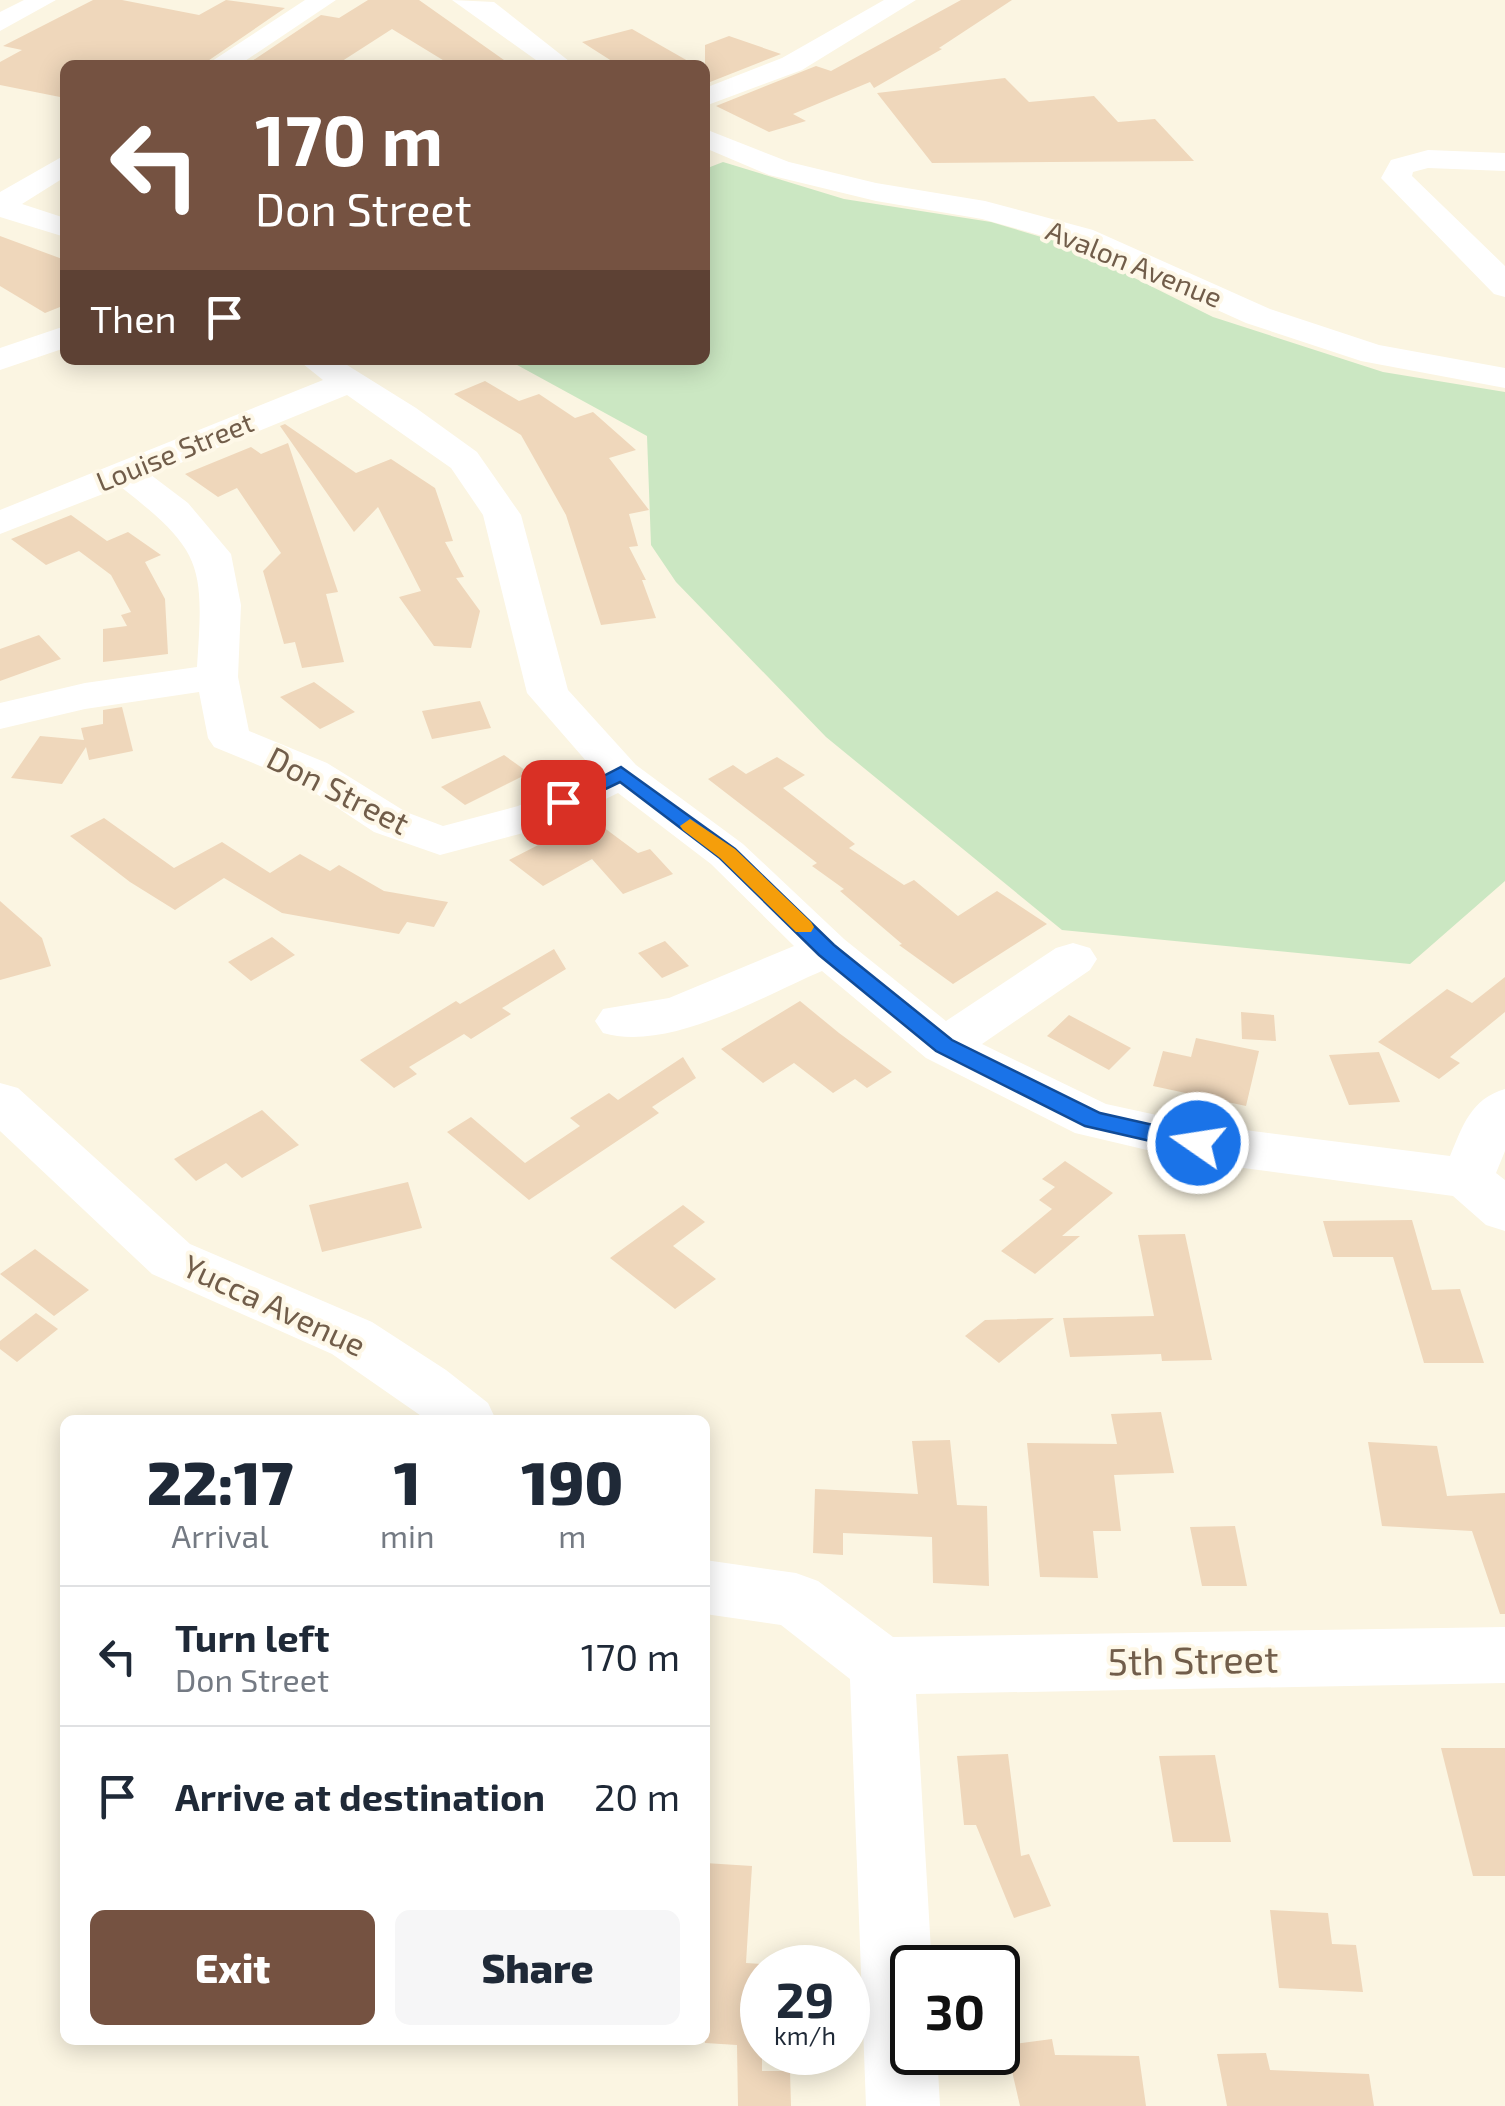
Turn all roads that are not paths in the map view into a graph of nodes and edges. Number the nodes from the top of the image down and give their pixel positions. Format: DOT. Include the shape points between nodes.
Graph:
graph roads {
  1 [pos="43,0"];
  2 [pos="322,0"];
  3 [pos="511,0"];
  4 [pos="903,0"];
  5 [pos="475,4"];
  6 [pos="0,23"];
  7 [pos="228,60"];
  8 [pos="553,60"];
  9 [pos="710,96"];
  10 [pos="710,140"];
  11 [pos="1505,162"];
  12 [pos="60,167"];
  13 [pos="0,206"];
  14 [pos="60,226"];
  15 [pos="1505,288"];
  16 [pos="60,338"];
  17 [pos="0,360"];
  18 [pos="333,370"];
  19 [pos="1505,378"];
  20 [pos="124,472"];
  21 [pos="0,523"];
  22 [pos="218,677"];
  23 [pos="0,716"];
  24 [pos="621,774"];
  25 [pos="826,950"];
  26 [pos="1073,959"];
  27 [pos="620,1020"];
  28 [pos="944,1046"];
  29 [pos="0,1102"];
  30 [pos="1505,1107"];
  31 [pos="1487,1194"];
  32 [pos="460,1415"];
  33 [pos="710,1588"];
  34 [pos="1505,1656"];
  35 [pos="882,1666"];
  36 [pos="903,2106"];
  1 -- 6 [label="street"];
  2 -- 7 [label="street"];
  3 -- 5 [label="street"];
  4 -- 9 [label="street" via="792,64"];
  5 -- 8 [label="street"];
  10 -- 19 [label="street, Avalon Avenue" via="779,169 1082,236 1258,316 1373,354"];
  11 -- 15 [label="street" via="1428,159 1401,166 1396,178"];
  12 -- 13 [label="street"];
  13 -- 14 [label="street"];
  16 -- 17 [label="street"];
  18 -- 20 [label="street, Louise Street"];
  18 -- 24 [label="street" via="464,460 502,514 548,694"];
  20 -- 21 [label="street, Louise Street"];
  20 -- 22 [label="street, Don Street" via="176,511 212,554 221,606"];
  22 -- 23 [label="street"];
  22 -- 24 [label="street, Don Street" via="229,738 312,772 390,822 440,841 534,816"];
  24 -- 25 [label="street" via="727,854"];
  25 -- 27 [label="street" via="677,1014"];
  25 -- 28 [label="street"];
  26 -- 28 [label="street"];
  28 -- 31 [label="street" via="1094,1120"];
  29 -- 32 [label="street, Yucca Avenue" via="171,1260 352,1338"];
  30 -- 31 [label="street" via="1491,1120"];
  33 -- 35 [label="street" via="796,1600"];
  34 -- 35 [label="street, 5th Street"];
  35 -- 36 [label="street"];
}
